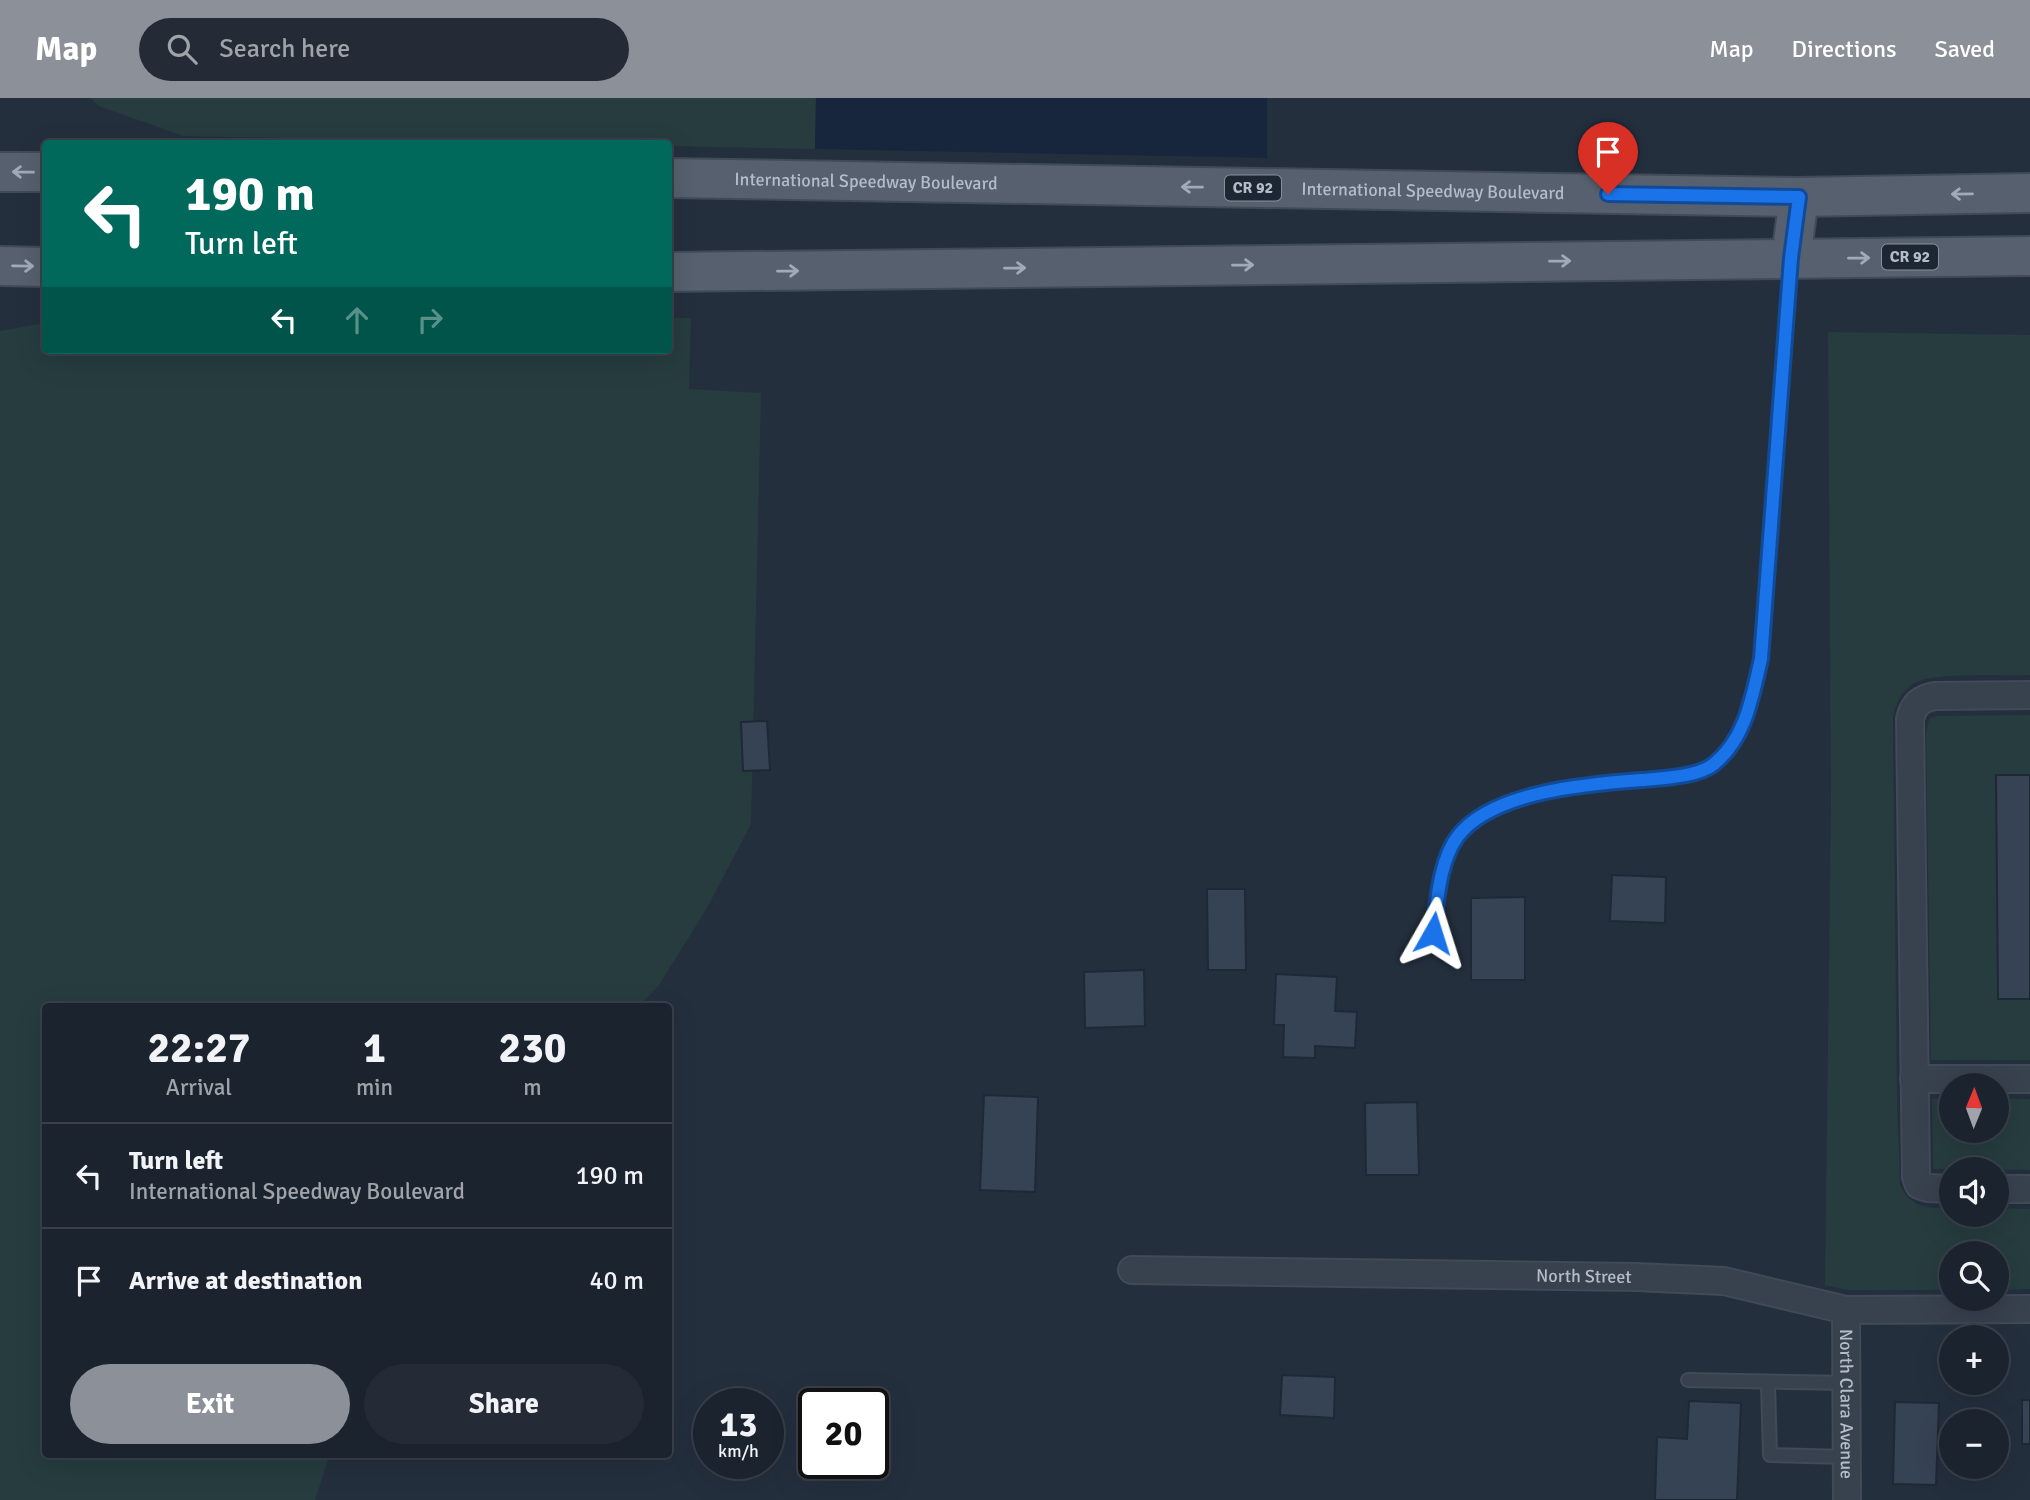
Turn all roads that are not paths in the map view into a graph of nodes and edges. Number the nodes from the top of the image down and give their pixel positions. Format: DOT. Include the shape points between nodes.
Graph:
graph roads {
  1 [pos="0,172"];
  2 [pos="42,172"];
  3 [pos="672,178"];
  4 [pos="2030,193"];
  5 [pos="1799,197"];
  6 [pos="2030,256"];
  7 [pos="1791,258"];
  8 [pos="0,266"];
  9 [pos="42,267"];
  10 [pos="672,272"];
  11 [pos="2030,695"];
  12 [pos="1433,933"];
  13 [pos="1914,1079"];
  14 [pos="2030,1079"];
  15 [pos="1939,1188"];
  16 [pos="2009,1189"];
  17 [pos="2030,1189"];
  18 [pos="1132,1270"];
  19 [pos="2030,1309"];
  20 [pos="1846,1310"];
  21 [pos="1688,1380"];
  22 [pos="1768,1383"];
  23 [pos="1846,1383"];
  24 [pos="1847,1457"];
  25 [pos="1847,1500"];
  2 -- 1 [label="main road, one-way"];
  5 -- 3 [label="main road, International Speedway Boulevard / CR 92, one-way"];
  4 -- 5 [label="main road, International Speedway Boulevard / CR 92, one-way"];
  5 -- 7 [label="main road"];
  7 -- 6 [label="main road, CR 92, one-way"];
  10 -- 7 [label="main road, CR 92, one-way"];
  7 -- 12 [label="lane" via="1761,659 1748,714 1732,744 1712,765 1675,777 1599,783 1527,796 1479,817 1457,837 1440,877"];
  8 -- 9 [label="main road, one-way"];
  11 -- 13 [label="street" via="1935,696 1914,707 1909,734"];
  13 -- 14 [label="street"];
  13 -- 15 [label="street" via="1916,1177 1919,1185"];
  16 -- 17 [label="street"];
  18 -- 20 [label="street, North Street" via="1724,1281"];
  19 -- 20 [label="street, North Street"];
  20 -- 23 [label="street, North Clara Avenue"];
  21 -- 22 [label="lane"];
  22 -- 23 [label="lane"];
  22 -- 24 [label="lane" via="1770,1455"];
  23 -- 24 [label="street, North Clara Avenue"];
  24 -- 25 [label="street, North Clara Avenue"];
}
